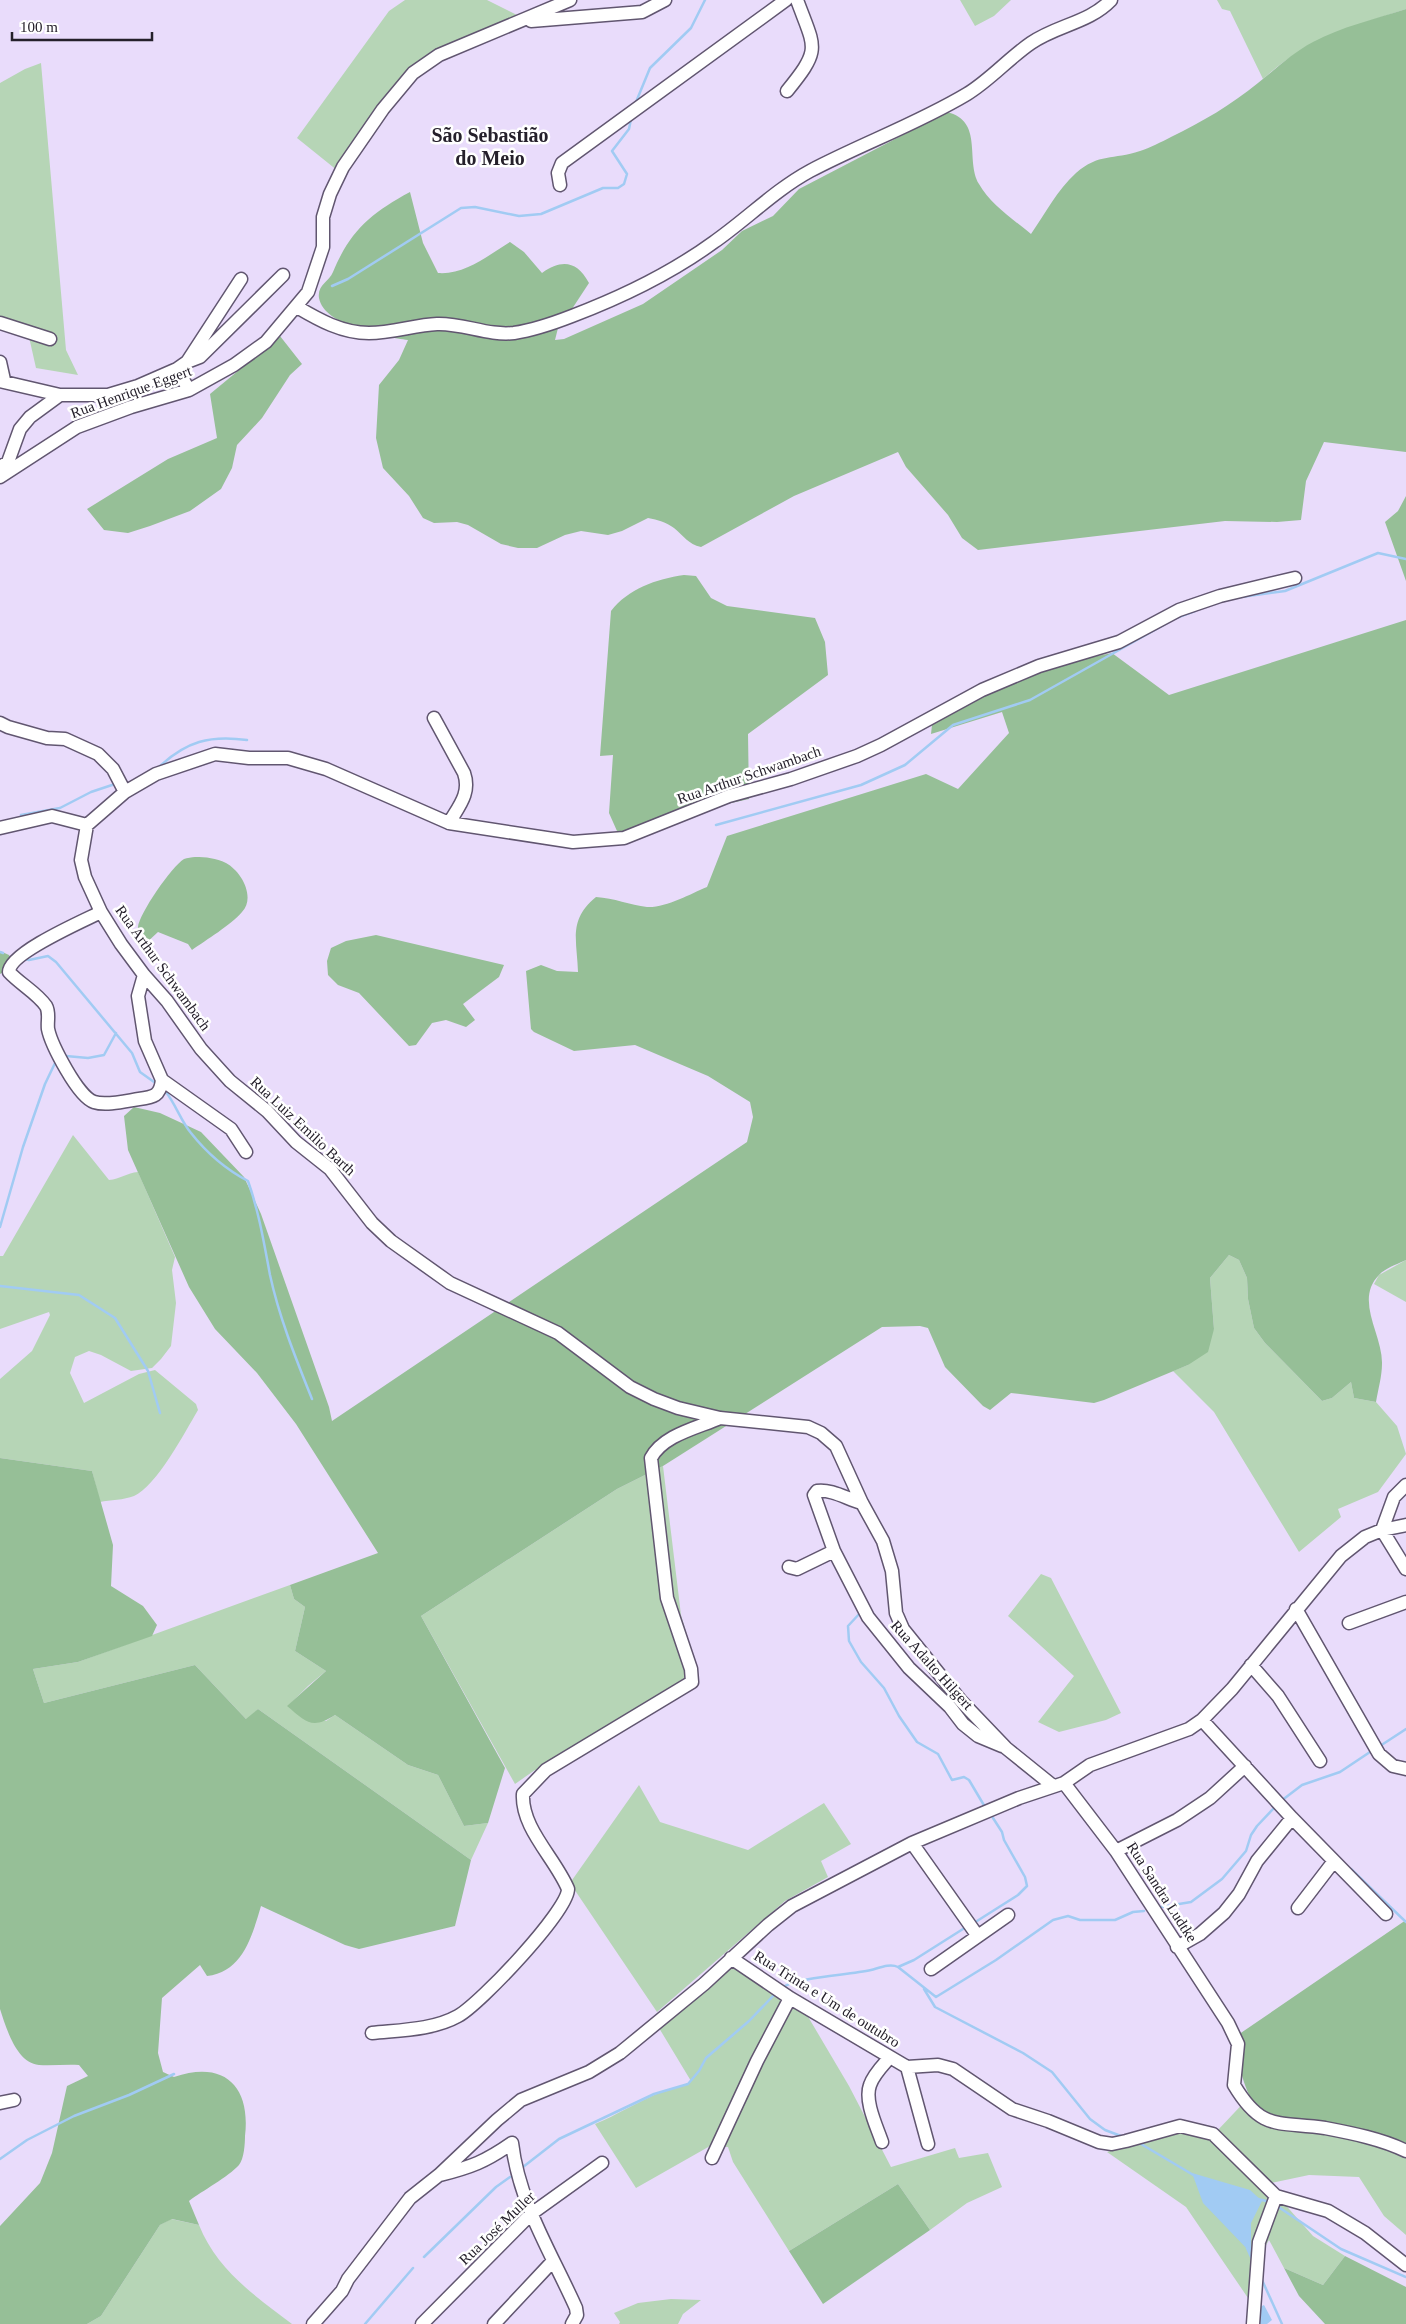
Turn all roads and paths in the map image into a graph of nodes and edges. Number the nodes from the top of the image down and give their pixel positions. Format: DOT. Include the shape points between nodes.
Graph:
graph roads {
  1 [pos="570,0"];
  2 [pos="665,0"];
  3 [pos="786,0"];
  4 [pos="797,0"];
  5 [pos="1111,0"];
  6 [pos="518,22"];
  7 [pos="787,91"];
  8 [pos="560,185"];
  9 [pos="283,275"];
  10 [pos="241,279"];
  11 [pos="297,307"];
  12 [pos="0,323"];
  13 [pos="50,339"];
  14 [pos="0,362"];
  15 [pos="182,365"];
  16 [pos="2,381"];
  17 [pos="189,390"];
  18 [pos="60,395"];
  19 [pos="0,467"];
  20 [pos="0,477"];
  21 [pos="1295,578"];
  22 [pos="434,718"];
  23 [pos="0,723"];
  24 [pos="125,792"];
  25 [pos="449,822"];
  26 [pos="87,825"];
  27 [pos="0,828"];
  28 [pos="101,912"];
  29 [pos="144,975"];
  30 [pos="201,1049"];
  31 [pos="162,1080"];
  32 [pos="246,1152"];
  33 [pos="720,1418"];
  34 [pos="1406,1485"];
  35 [pos="862,1503"];
  36 [pos="1406,1525"];
  37 [pos="1382,1530"];
  38 [pos="834,1550"];
  39 [pos="788,1567"];
  40 [pos="1406,1569"];
  41 [pos="1406,1602"];
  42 [pos="1296,1609"];
  43 [pos="1349,1623"];
  44 [pos="1251,1665"];
  45 [pos="1202,1720"];
  46 [pos="1006,1748"];
  47 [pos="1320,1761"];
  48 [pos="1245,1766"];
  49 [pos="1406,1769"];
  50 [pos="1058,1784"];
  51 [pos="1292,1818"];
  52 [pos="912,1843"];
  53 [pos="1116,1851"];
  54 [pos="1334,1861"];
  55 [pos="1298,1908"];
  56 [pos="1386,1914"];
  57 [pos="1008,1915"];
  58 [pos="977,1935"];
  59 [pos="1177,1947"];
  60 [pos="731,1958"];
  61 [pos="931,1969"];
  62 [pos="790,1998"];
  63 [pos="372,2033"];
  64 [pos="890,2057"];
  65 [pos="907,2067"];
  66 [pos="14,2100"];
  67 [pos="0,2103"];
  68 [pos="882,2142"];
  69 [pos="928,2144"];
  70 [pos="1406,2151"];
  71 [pos="712,2158"];
  72 [pos="602,2163"];
  73 [pos="439,2175"];
  74 [pos="1276,2196"];
  75 [pos="531,2214"];
  76 [pos="553,2261"];
  77 [pos="1406,2265"];
  78 [pos="313,2324"];
  79 [pos="422,2324"];
  80 [pos="494,2324"];
  81 [pos="572,2324"];
  82 [pos="1253,2324"];
  1 -- 6 [label="street, Rua Henrique Eggert"];
  2 -- 6 [label="street" via="642,12"];
  3 -- 8 [label="street" via="562,162 558,173"];
  4 -- 7 [label="street" via="814,46 804,70"];
  5 -- 11 [label="street" via="1088,18 1057,28 1031,43 970,92 937,112 810,172 777,193 716,241 654,280 575,315 514,333 474,330 451,323 369,333 346,330 320,321"];
  6 -- 11 [label="street, Rua Henrique Eggert" via="439,55 413,73 383,109 343,168 330,194 323,217 322,247 316,272 308,292"];
  9 -- 15 [label="street" via="200,356"];
  10 -- 15 [label="street"];
  11 -- 17 [label="street, Rua Henrique Eggert" via="266,342 234,365"];
  12 -- 13 [label="street"];
  14 -- 16 [label="street"];
  15 -- 17 [label="street"];
  15 -- 18 [label="street" via="138,386 108,395"];
  16 -- 18 [label="street"];
  17 -- 20 [label="street, Rua Henrique Eggert" via="131,406 77,427"];
  18 -- 19 [label="street" via="30,417 20,429 8,462"];
  21 -- 25 [label="street, Rua Arthur Schwambach" via="1220,596 1179,610 1119,642 1039,666 982,690 857,756 728,796 624,838 573,842"];
  22 -- 25 [label="street" via="468,782 467,792"];
  23 -- 24 [label="street" via="47,738 65,739 98,754 113,769"];
  24 -- 25 [label="street, Rua Arthur Schwambach" via="156,774 216,754 288,758 326,769"];
  24 -- 26 [label="street, Rua Arthur Schwambach"];
  26 -- 27 [label="street" via="52,816"];
  26 -- 28 [label="street, Rua Arthur Schwambach" via="81,860"];
  28 -- 29 [label="street, Rua Arthur Schwambach"];
  28 -- 31 [label="street" via="40,943 12,963 9,972 47,1008 48,1028 53,1040 72,1081 87,1099 106,1103 153,1098 161,1090"];
  29 -- 30 [label="street, Rua Arthur Schwambach"];
  29 -- 31 [label="street" via="138,996 145,1041"];
  30 -- 33 [label="street, Rua Luiz Emilio Barth" via="230,1081 330,1170 372,1223 391,1241 450,1283 558,1332 630,1387 654,1399"];
  31 -- 32 [label="street" via="231,1129"];
  33 -- 35 [label="street, Rua Luiz Emilio Barth" via="808,1426 821,1433 836,1446"];
  33 -- 63 [label="street" via="665,1441 651,1458 667,1598 692,1669 692,1682 546,1770 523,1794 522,1803 530,1825 568,1889 565,1900 539,1935 489,1990 458,2016 417,2028"];
  34 -- 37 [label="street" via="1394,1497"];
  35 -- 38 [label="street, Rua Adalto Hilgert" via="830,1491 817,1491 814,1495"];
  35 -- 46 [label="street, Rua Luiz Emilio Barth" via="888,1552 896,1613 903,1629 941,1678"];
  36 -- 37 [label="street"];
  37 -- 40 [label="street"];
  37 -- 42 [label="street" via="1365,1537 1341,1556"];
  38 -- 39 [label="street" via="797,1569"];
  38 -- 46 [label="street, Rua Adalto Hilgert" via="868,1617 909,1668 963,1724 978,1736"];
  41 -- 43 [label="street"];
  42 -- 44 [label="street"];
  42 -- 49 [label="street" via="1379,1754 1393,1766"];
  44 -- 45 [label="street"];
  44 -- 47 [label="street" via="1278,1696"];
  45 -- 48 [label="street"];
  45 -- 50 [label="street" via="1165,1739 1090,1765"];
  46 -- 50 [label="street, Rua Luiz Emilio Barth"];
  48 -- 51 [label="street"];
  48 -- 53 [label="street" via="1210,1798 1177,1820"];
  50 -- 52 [label="street"];
  50 -- 53 [label="street, Rua Sandra Ludtke"];
  51 -- 54 [label="street"];
  51 -- 59 [label="street" via="1257,1861 1224,1914 1200,1934"];
  52 -- 58 [label="street"];
  52 -- 60 [label="street" via="792,1906"];
  53 -- 59 [label="street, Rua Sandra Ludtke"];
  54 -- 55 [label="street"];
  54 -- 56 [label="street"];
  57 -- 58 [label="street"];
  58 -- 61 [label="street"];
  59 -- 70 [label="street, Rua Sandra Ludtke" via="1228,2023 1238,2044 1234,2085 1250,2108 1280,2125 1324,2128 1363,2136"];
  60 -- 62 [label="street, Rua Trinta e Um de outubro"];
  60 -- 73 [label="street" via="620,2053 589,2072 522,2100"];
  62 -- 64 [label="street, Rua Trinta e Um de outubro"];
  62 -- 71 [label="street"];
  64 -- 65 [label="street, Rua Trinta e Um de outubro"];
  64 -- 68 [label="street" via="869,2088"];
  65 -- 69 [label="street"];
  65 -- 74 [label="street, Rua Trinta e Um de outubro" via="938,2065 953,2069 1012,2109 1099,2142 1112,2144 1180,2126 1213,2134"];
  66 -- 67 [label="street"];
  72 -- 75 [label="street, Rua José Muller"];
  73 -- 75 [label="street" via="488,2160 512,2143 515,2168"];
  73 -- 78 [label="street" via="410,2198 342,2291"];
  74 -- 77 [label="street" via="1328,2211 1365,2233"];
  74 -- 82 [label="street" via="1259,2242"];
  75 -- 76 [label="street"];
  75 -- 79 [label="street, Rua José Muller"];
  76 -- 80 [label="street"];
  76 -- 81 [label="street" via="576,2308 577,2315"];
}
